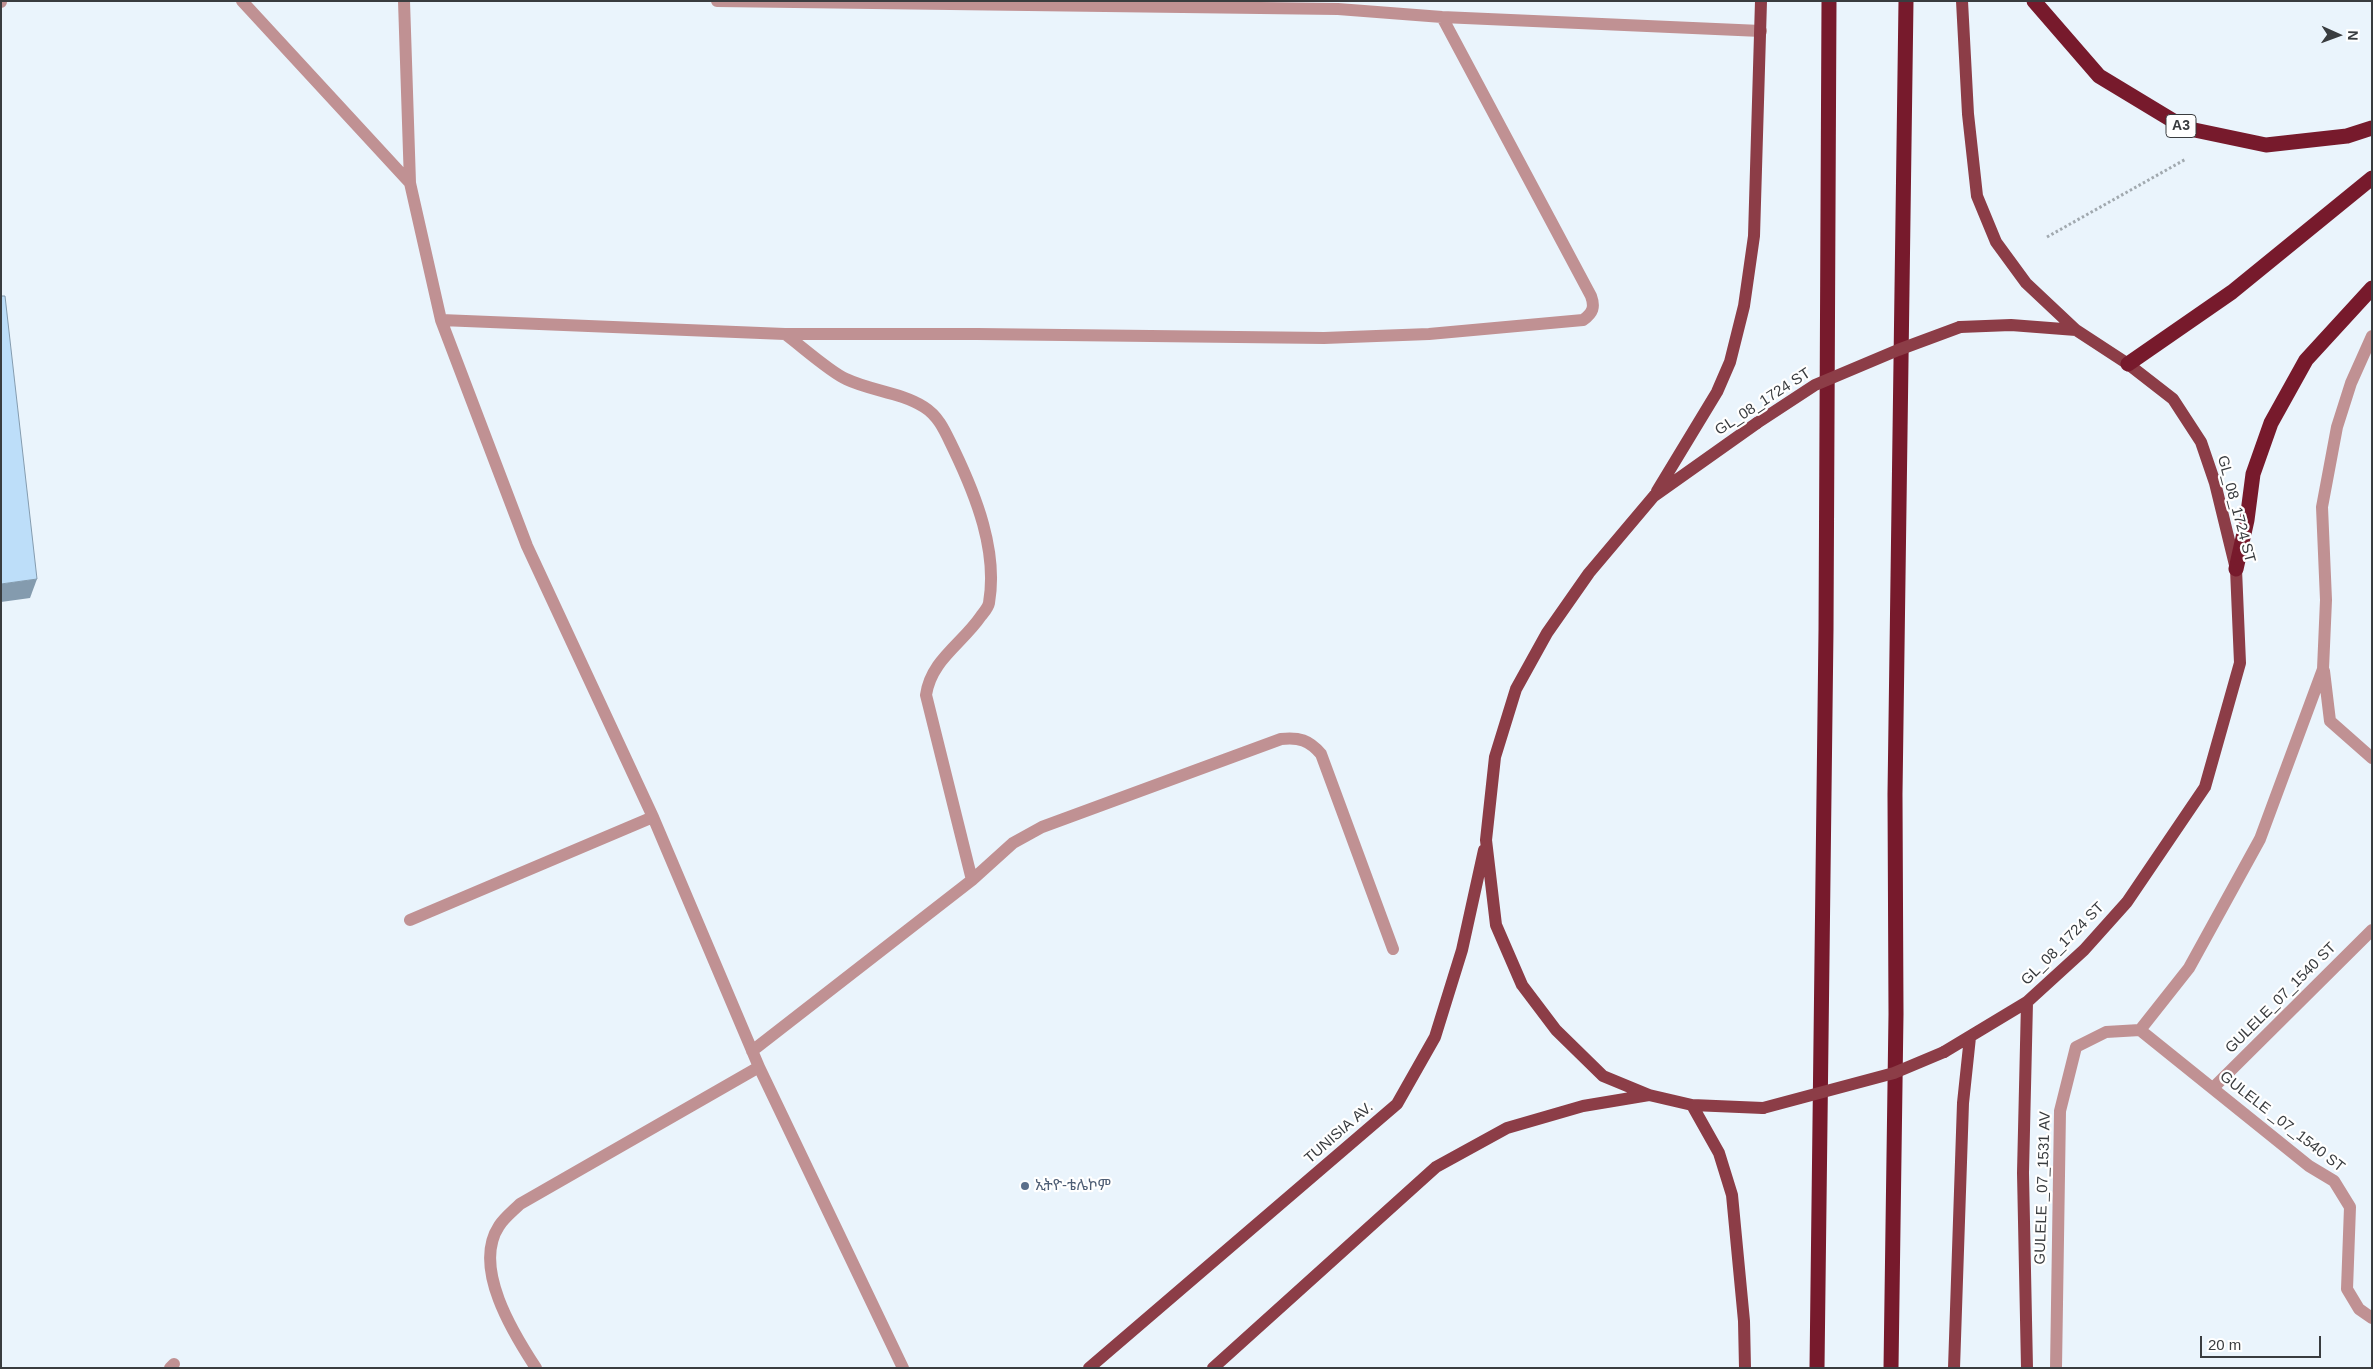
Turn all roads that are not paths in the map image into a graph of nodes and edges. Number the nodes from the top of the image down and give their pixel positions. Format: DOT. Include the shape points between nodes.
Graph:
graph roads {
  1 [pos="242,1"];
  2 [pos="404,1"];
  3 [pos="717,1"];
  4 [pos="1761,1"];
  5 [pos="1829,1"];
  6 [pos="1906,1"];
  7 [pos="1962,1"];
  8 [pos="2034,1"];
  9 [pos="1337,5"];
  10 [pos="1442,17"];
  11 [pos="1761,32"];
  12 [pos="2372,128"];
  13 [pos="2372,178"];
  14 [pos="410,183"];
  15 [pos="2372,288"];
  16 [pos="440,320"];
  17 [pos="2076,330"];
  18 [pos="785,334"];
  19 [pos="2372,336"];
  20 [pos="2128,364"];
  21 [pos="1654,496"];
  22 [pos="2236,569"];
  23 [pos="2323,668"];
  24 [pos="2372,758"];
  25 [pos="653,817"];
  26 [pos="1486,840"];
  27 [pos="972,880"];
  28 [pos="410,920"];
  29 [pos="2372,930"];
  30 [pos="1393,949"];
  31 [pos="2027,1002"];
  32 [pos="2140,1030"];
  33 [pos="1970,1037"];
  34 [pos="752,1051"];
  35 [pos="759,1067"];
  36 [pos="2213,1088"];
  37 [pos="1649,1095"];
  38 [pos="1692,1105"];
  39 [pos="2372,1318"];
  40 [pos="536,1368"];
  41 [pos="903,1368"];
  42 [pos="1089,1368"];
  43 [pos="1213,1368"];
  44 [pos="1745,1368"];
  45 [pos="1817,1368"];
  46 [pos="1891,1368"];
  47 [pos="1954,1368"];
  48 [pos="2027,1368"];
  49 [pos="2056,1368"];
  1 -- 14 [label="street"];
  2 -- 14 [label="street"];
  3 -- 9 [label="street"];
  4 -- 11 [label="main road"];
  5 -- 45 [label="highway" via="1826,660"];
  6 -- 46 [label="highway"];
  7 -- 17 [label="main road" via="1968,114 1977,196 1996,242 2026,283"];
  8 -- 12 [label="highway, A3" via="2099,76 2185,128 2266,145 2347,136"];
  9 -- 10 [label="street"];
  10 -- 11 [label="street"];
  10 -- 18 [label="street" via="1591,296 1594,305 1591,314 1583,320 1429,334 1324,338"];
  11 -- 21 [label="main road" via="1754,236 1744,306 1730,362 1717,392"];
  13 -- 20 [label="highway" via="2232,292"];
  14 -- 16 [label="street"];
  15 -- 22 [label="highway" via="2306,360 2271,423 2253,474"];
  16 -- 18 [label="street"];
  16 -- 25 [label="street" via="527,546"];
  17 -- 20 [label="main road, GL_08_1724 ST"];
  17 -- 21 [label="main road, GL_08_1724 ST, bridge" via="2011,325 1960,327 1898,350 1815,385"];
  18 -- 27 [label="street" via="844,379 902,396 926,408 941,423 972,488 987,544 991,576 988,606 936,665 927,683 926,695"];
  19 -- 23 [label="street" via="2351,383 2337,427 2322,507 2326,600"];
  20 -- 22 [label="main road, GL_08_1724 ST" via="2173,399 2201,442 2215,483"];
  21 -- 26 [label="main road, GL_08_1724 ST" via="1589,573 1547,633 1516,689 1495,757"];
  22 -- 31 [label="main road, GL_08_1724 ST" via="2240,663 2205,787 2127,902 2084,950"];
  23 -- 24 [label="street" via="2330,721"];
  23 -- 32 [label="street" via="2260,839 2189,968"];
  25 -- 28 [label="street"];
  25 -- 34 [label="street"];
  26 -- 37 [label="main road, GL_08_1724 ST" via="1496,925 1522,985 1556,1030 1603,1076"];
  26 -- 42 [label="main road, TUNISIA AV." via="1462,950 1435,1037 1397,1104"];
  27 -- 30 [label="street" via="1013,843 1042,827 1281,739 1296,738 1312,744 1321,754"];
  27 -- 34 [label="street"];
  29 -- 36 [label="street, GULELE_07_1540 ST"];
  31 -- 33 [label="main road, GL_08_1724 ST"];
  31 -- 48 [label="main road, GULELE _07_1531 AV" via="2023,1172"];
  32 -- 36 [label="street, GULELE _07_1540 ST"];
  32 -- 49 [label="street, GULELE _07_1531 AV" via="2106,1032 2076,1048 2060,1111"];
  33 -- 38 [label="main road, GL_08_1724 ST, bridge" via="1894,1073 1764,1108"];
  33 -- 47 [label="main road" via="1963,1103"];
  34 -- 35 [label="street"];
  35 -- 40 [label="street" via="520,1204 498,1227 489,1255 497,1296"];
  35 -- 41 [label="street"];
  36 -- 39 [label="street, GULELE _07_1540 ST" via="2309,1166 2334,1181 2350,1207 2347,1289 2360,1309"];
  37 -- 38 [label="main road, GL_08_1724 ST"];
  37 -- 43 [label="main road" via="1583,1106 1507,1128 1436,1167"];
  38 -- 44 [label="main road" via="1719,1153 1732,1195 1744,1321"];
}
